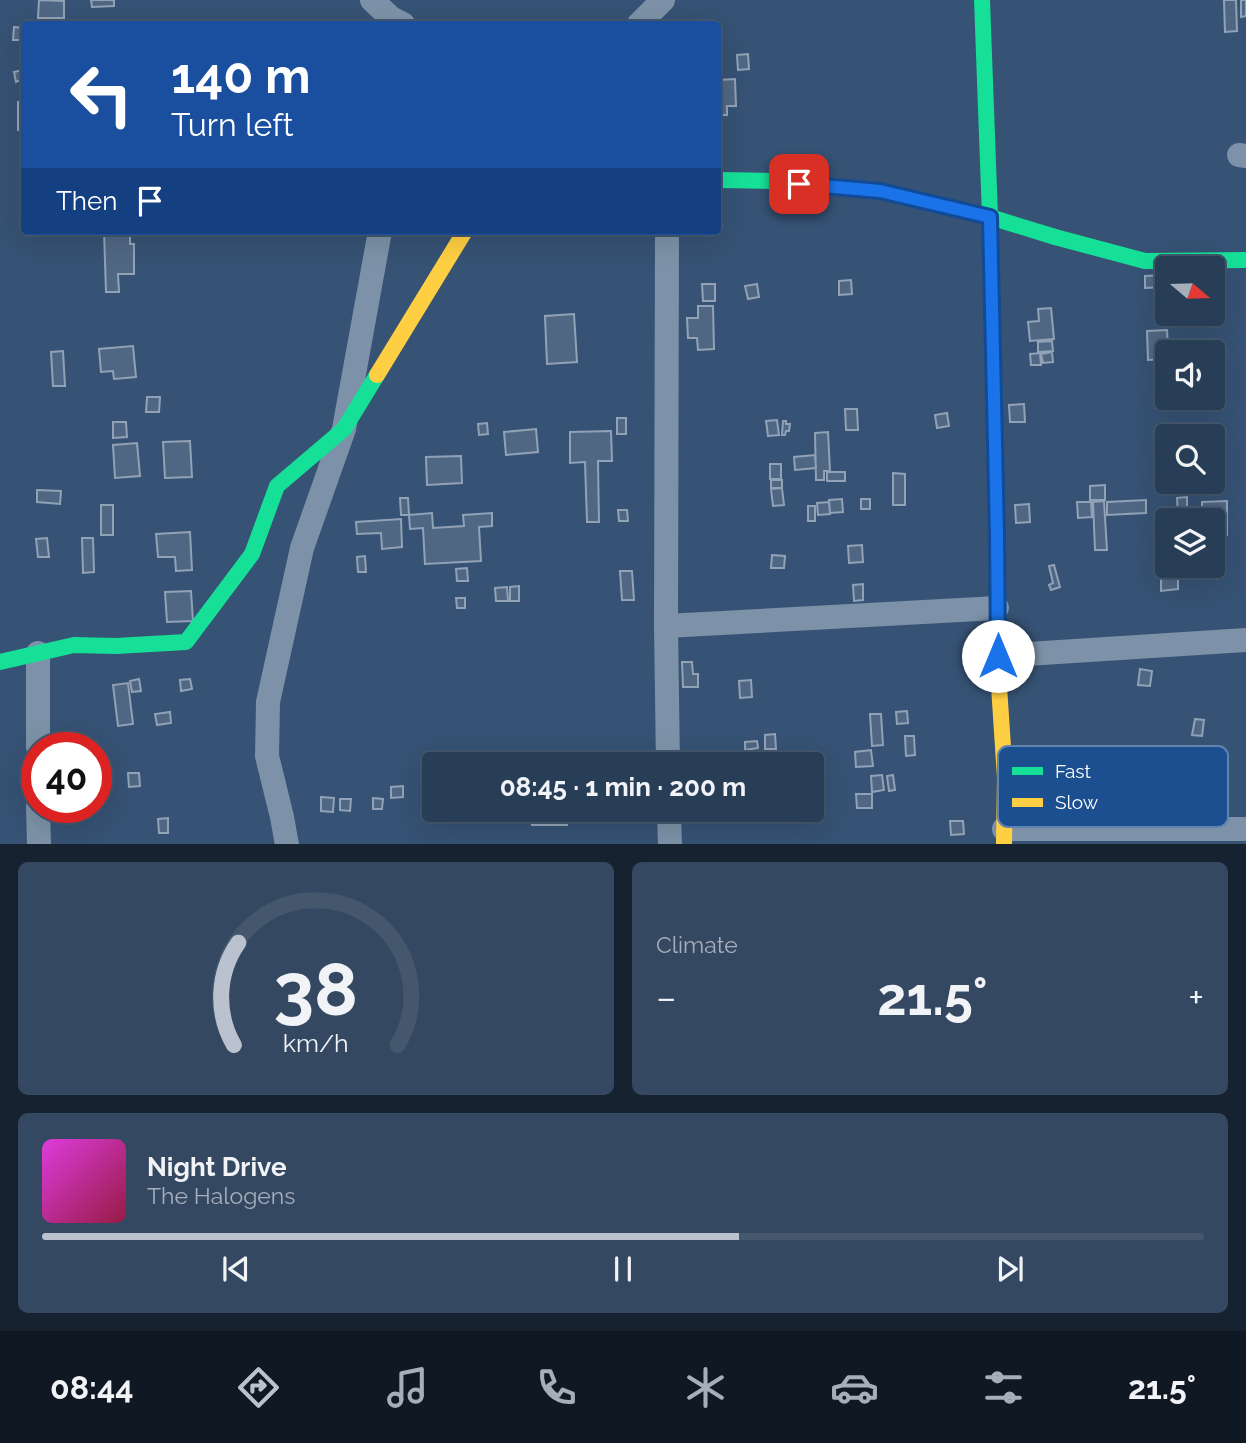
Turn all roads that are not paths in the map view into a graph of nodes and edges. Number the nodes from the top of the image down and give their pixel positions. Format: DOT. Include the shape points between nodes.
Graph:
graph roads {
  1 [pos="372,0"];
  2 [pos="663,0"];
  3 [pos="982,0"];
  4 [pos="393,21"];
  5 [pos="642,21"];
  6 [pos="721,180"];
  7 [pos="990,217"];
  8 [pos="379,235"];
  9 [pos="463,235"];
  10 [pos="667,235"];
  11 [pos="1246,260"];
  12 [pos="344,429"];
  13 [pos="997,608"];
  14 [pos="666,626"];
  15 [pos="1246,640"];
  16 [pos="38,653"];
  17 [pos="998,656"];
  18 [pos="0,662"];
  19 [pos="38,732"];
  20 [pos="1003,746"];
  21 [pos="668,752"];
  22 [pos="669,822"];
  23 [pos="38,823"];
  24 [pos="1246,829"];
  25 [pos="1004,837"];
  26 [pos="39,844"];
  27 [pos="286,844"];
  28 [pos="670,844"];
  1 -- 4 [label="street"];
  2 -- 5 [label="street"];
  3 -- 7 [label="street"];
  6 -- 7 [label="street" via="880,191"];
  7 -- 11 [label="street" via="1145,261"];
  7 -- 13 [label="street"];
  8 -- 12 [label="street"];
  9 -- 12 [label="street"];
  10 -- 14 [label="street"];
  12 -- 16 [label="street" via="277,486 252,554 186,642 74,645"];
  12 -- 27 [label="street" via="302,548 268,702 267,757"];
  13 -- 14 [label="street"];
  13 -- 17 [label="street"];
  14 -- 21 [label="street"];
  15 -- 17 [label="street"];
  16 -- 18 [label="street"];
  16 -- 19 [label="street"];
  17 -- 20 [label="street"];
  22 -- 28 [label="street"];
  23 -- 26 [label="street"];
  24 -- 25 [label="street"];
}
